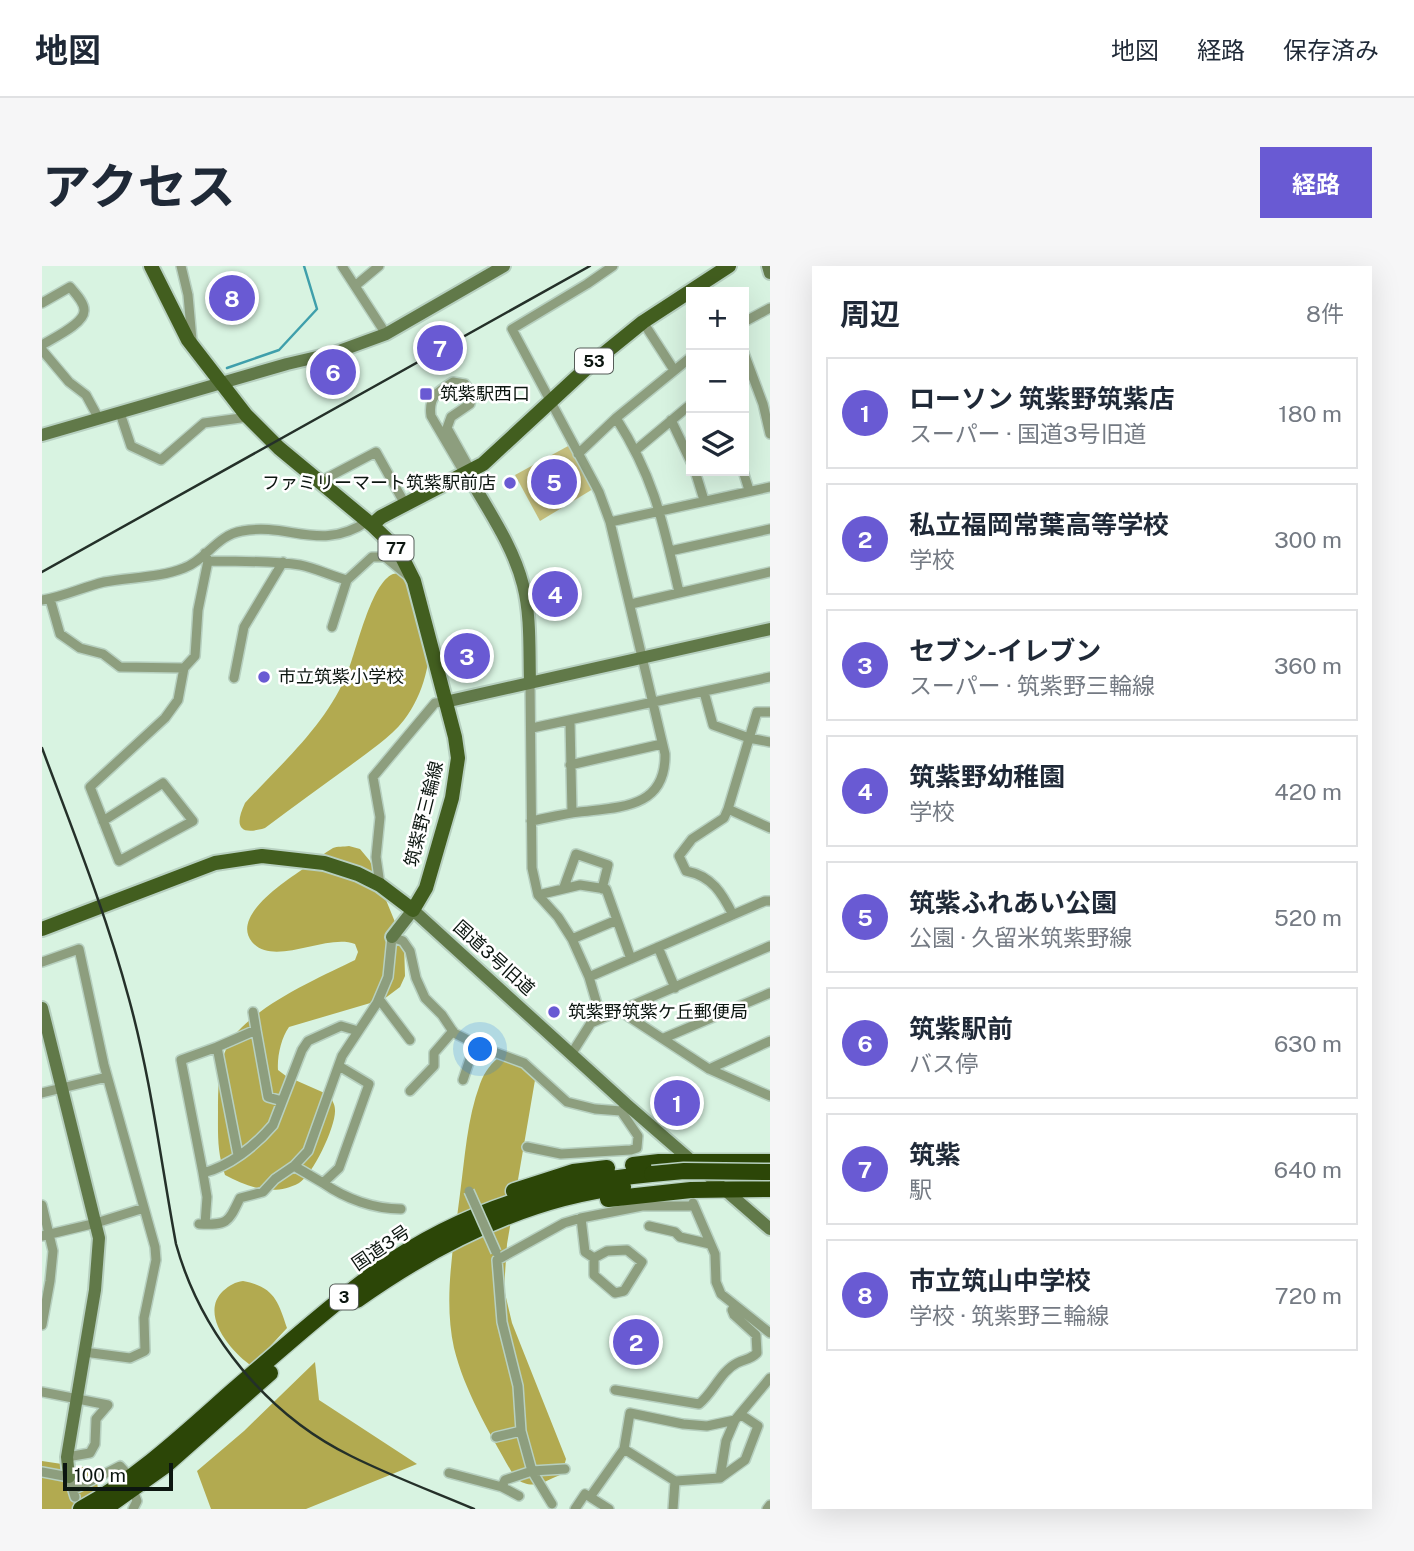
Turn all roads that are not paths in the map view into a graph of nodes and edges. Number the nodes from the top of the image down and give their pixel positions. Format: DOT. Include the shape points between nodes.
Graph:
graph roads {
  1 [pos="151,266"];
  2 [pos="181,266"];
  3 [pos="342,266"];
  4 [pos="379,266"];
  5 [pos="504,266"];
  6 [pos="612,266"];
  7 [pos="729,266"];
  8 [pos="768,266"];
  9 [pos="713,270"];
  10 [pos="770,273"];
  11 [pos="355,286"];
  12 [pos="42,303"];
  13 [pos="770,308"];
  14 [pos="749,319"];
  15 [pos="643,322"];
  16 [pos="386,334"];
  17 [pos="42,345"];
  18 [pos="192,347"];
  19 [pos="42,351"];
  20 [pos="686,362"];
  21 [pos="674,370"];
  22 [pos="749,372"];
  23 [pos="221,384"];
  24 [pos="550,402"];
  25 [pos="686,408"];
  26 [pos="121,416"];
  27 [pos="248,417"];
  28 [pos="616,418"];
  29 [pos="99,419"];
  30 [pos="671,421"];
  31 [pos="770,434"];
  32 [pos="42,435"];
  33 [pos="636,450"];
  34 [pos="686,452"];
  35 [pos="578,454"];
  36 [pos="468,473"];
  37 [pos="697,476"];
  38 [pos="744,476"];
  39 [pos="319,482"];
  40 [pos="770,487"];
  41 [pos="748,490"];
  42 [pos="704,500"];
  43 [pos="405,505"];
  44 [pos="661,510"];
  45 [pos="610,522"];
  46 [pos="370,523"];
  47 [pos="770,530"];
  48 [pos="670,551"];
  49 [pos="206,557"];
  50 [pos="283,562"];
  51 [pos="770,572"];
  52 [pos="347,580"];
  53 [pos="414,581"];
  54 [pos="679,592"];
  55 [pos="46,600"];
  56 [pos="631,604"];
  57 [pos="332,627"];
  58 [pos="770,629"];
  59 [pos="642,658"];
  60 [pos="184,668"];
  61 [pos="770,677"];
  62 [pos="234,678"];
  63 [pos="530,682"];
  64 [pos="704,692"];
  65 [pos="445,702"];
  66 [pos="653,702"];
  67 [pos="770,712"];
  68 [pos="570,721"];
  69 [pos="532,728"];
  70 [pos="749,738"];
  71 [pos="770,742"];
  72 [pos="662,744"];
  73 [pos="570,765"];
  74 [pos="728,809"];
  75 [pos="572,813"];
  76 [pos="103,821"];
  77 [pos="531,821"];
  78 [pos="770,828"];
  79 [pos="380,885"];
  80 [pos="564,887"];
  81 [pos="602,889"];
  82 [pos="538,895"];
  83 [pos="770,901"];
  84 [pos="413,909"];
  85 [pos="733,915"];
  86 [pos="617,919"];
  87 [pos="42,929"];
  88 [pos="392,937"];
  89 [pos="572,939"];
  90 [pos="770,946"];
  91 [pos="658,947"];
  92 [pos="631,959"];
  93 [pos="42,962"];
  94 [pos="589,977"];
  95 [pos="675,988"];
  96 [pos="770,993"];
  97 [pos="379,999"];
  98 [pos="42,1008"];
  99 [pos="620,1011"];
  100 [pos="253,1012"];
  101 [pos="601,1018"];
  102 [pos="256,1030"];
  103 [pos="358,1031"];
  104 [pos="453,1031"];
  105 [pos="664,1038"];
  106 [pos="410,1040"];
  107 [pos="770,1041"];
  108 [pos="475,1044"];
  109 [pos="217,1047"];
  110 [pos="572,1053"];
  111 [pos="339,1066"];
  112 [pos="709,1069"];
  113 [pos="107,1077"];
  114 [pos="463,1080"];
  115 [pos="62,1086"];
  116 [pos="410,1091"];
  117 [pos="767,1092"];
  118 [pos="42,1093"];
  119 [pos="282,1101"];
  120 [pos="623,1107"];
  121 [pos="662,1133"];
  122 [pos="527,1147"];
  123 [pos="239,1155"];
  124 [pos="692,1162"];
  125 [pos="770,1162"];
  126 [pos="294,1166"];
  127 [pos="203,1172"];
  128 [pos="770,1172"];
  129 [pos="655,1173"];
  130 [pos="770,1182"];
  131 [pos="323,1183"];
  132 [pos="770,1189"];
  133 [pos="726,1190"];
  134 [pos="469,1191"];
  135 [pos="693,1198"];
  136 [pos="42,1205"];
  137 [pos="144,1208"];
  138 [pos="401,1209"];
  139 [pos="581,1218"];
  140 [pos="96,1223"];
  141 [pos="649,1226"];
  142 [pos="770,1230"];
  143 [pos="46,1235"];
  144 [pos="710,1244"];
  145 [pos="496,1256"];
  146 [pos="594,1258"];
  147 [pos="354,1302"];
  148 [pos="735,1305"];
  149 [pos="42,1325"];
  150 [pos="770,1333"];
  151 [pos="84,1352"];
  152 [pos="770,1378"];
  153 [pos="615,1390"];
  154 [pos="42,1392"];
  155 [pos="76,1398"];
  156 [pos="737,1417"];
  157 [pos="521,1431"];
  158 [pos="496,1437"];
  159 [pos="624,1449"];
  160 [pos="67,1457"];
  161 [pos="565,1469"];
  162 [pos="42,1472"];
  163 [pos="531,1472"];
  164 [pos="449,1473"];
  165 [pos="720,1478"];
  166 [pos="675,1481"];
  167 [pos="131,1484"];
  168 [pos="502,1486"];
  169 [pos="74,1493"];
  170 [pos="519,1496"];
  171 [pos="590,1497"];
  172 [pos="552,1504"];
  173 [pos="104,1509"];
  174 [pos="133,1509"];
  175 [pos="575,1509"];
  176 [pos="609,1509"];
  177 [pos="673,1509"];
  1 -- 18 [label="main road, 筑紫野三輪線 / 77"];
  2 -- 18 [label="street"];
  3 -- 11 [label="street"];
  4 -- 11 [label="street"];
  5 -- 16 [label="street"];
  6 -- 24 [label="street" via="512,329"];
  7 -- 9 [label="main road, 53"];
  8 -- 10 [label="street"];
  9 -- 15 [label="main road, 53"];
  11 -- 16 [label="street"];
  12 -- 17 [label="street" via="71,287 84,312 80,320"];
  13 -- 14 [label="street"];
  15 -- 21 [label="street"];
  15 -- 24 [label="main road, 53"];
  16 -- 23 [label="street"];
  18 -- 23 [label="main road, 筑紫野三輪線 / 77"];
  19 -- 29 [label="street" via="86,395"];
  20 -- 21 [label="street"];
  21 -- 28 [label="street"];
  22 -- 31 [label="street"];
  23 -- 27 [label="main road, 筑紫野三輪線 / 77"];
  23 -- 29 [label="street"];
  24 -- 35 [label="street"];
  24 -- 36 [label="main road, 53"];
  25 -- 30 [label="street"];
  26 -- 27 [label="street" via="131,446 161,460 204,423"];
  27 -- 39 [label="main road, 筑紫野三輪線 / 77"];
  28 -- 33 [label="street"];
  28 -- 35 [label="street"];
  29 -- 32 [label="street"];
  30 -- 33 [label="street"];
  30 -- 34 [label="street"];
  33 -- 44 [label="street"];
  35 -- 45 [label="street"];
  36 -- 36 [label="street" via="430,410 435,394 453,382 465,384 472,394 470,404 451,417 447,428"];
  36 -- 43 [label="main road, 53"];
  36 -- 63 [label="street" via="511,553 523,586"];
  37 -- 42 [label="street"];
  38 -- 41 [label="street"];
  39 -- 43 [label="street" via="376,452"];
  39 -- 46 [label="main road, 筑紫野三輪線 / 77"];
  40 -- 41 [label="street"];
  41 -- 42 [label="street"];
  42 -- 44 [label="street"];
  43 -- 46 [label="main road, 53"];
  44 -- 45 [label="street"];
  44 -- 48 [label="street"];
  45 -- 56 [label="street"];
  46 -- 49 [label="street" via="321,538 262,528 239,531 221,539"];
  46 -- 53 [label="main road, 筑紫野三輪線 / 77" via="399,551"];
  47 -- 48 [label="street"];
  48 -- 54 [label="street"];
  49 -- 50 [label="street"];
  49 -- 55 [label="street" via="186,568 103,583"];
  49 -- 60 [label="street" via="195,656"];
  50 -- 52 [label="street"];
  50 -- 62 [label="street" via="244,627"];
  51 -- 54 [label="street"];
  52 -- 53 [label="street" via="372,557 385,557"];
  52 -- 57 [label="street"];
  53 -- 65 [label="main road, 筑紫野三輪線 / 77"];
  54 -- 56 [label="street"];
  55 -- 60 [label="street" via="60,634 80,648 103,654 120,667"];
  56 -- 59 [label="street"];
  58 -- 59 [label="street"];
  59 -- 63 [label="street"];
  59 -- 66 [label="street"];
  60 -- 76 [label="street" via="178,700 164,718 90,787"];
  61 -- 64 [label="street"];
  63 -- 65 [label="street"];
  63 -- 69 [label="street"];
  64 -- 66 [label="street"];
  64 -- 70 [label="street" via="713,725"];
  65 -- 79 [label="street" via="435,703 373,777 380,817 376,857"];
  65 -- 84 [label="main road, 筑紫野三輪線 / 77" via="457,747 456,778 426,888"];
  66 -- 68 [label="street"];
  66 -- 72 [label="street"];
  67 -- 70 [label="street" via="757,712"];
  68 -- 69 [label="street"];
  68 -- 73 [label="street"];
  69 -- 77 [label="street"];
  70 -- 71 [label="street"];
  70 -- 74 [label="street"];
  72 -- 73 [label="street"];
  72 -- 75 [label="street" via="666,766 653,793 627,806"];
  73 -- 75 [label="street"];
  74 -- 78 [label="street"];
  74 -- 85 [label="street" via="724,818 692,839 679,856 686,871 721,891"];
  75 -- 77 [label="street"];
  76 -- 76 [label="street" via="119,861 193,821 163,783"];
  77 -- 82 [label="street"];
  79 -- 84 [label="main road"];
  79 -- 87 [label="main road" via="324,863 251,857 215,863"];
  80 -- 81 [label="street"];
  80 -- 81 [label="street" via="576,854 608,865"];
  80 -- 82 [label="street"];
  81 -- 86 [label="street" via="606,889"];
  82 -- 89 [label="street"];
  83 -- 85 [label="street"];
  84 -- 88 [label="street"];
  84 -- 110 [label="street, 国道3号旧道"];
  85 -- 91 [label="street"];
  86 -- 89 [label="street"];
  86 -- 92 [label="street"];
  88 -- 97 [label="street" via="388,977"];
  88 -- 104 [label="street" via="403,941 410,951 425,998"];
  89 -- 94 [label="street"];
  90 -- 95 [label="street"];
  91 -- 92 [label="street"];
  91 -- 95 [label="street"];
  92 -- 94 [label="street"];
  93 -- 113 [label="street" via="79,949"];
  94 -- 101 [label="street"];
  95 -- 99 [label="street"];
  96 -- 105 [label="street"];
  97 -- 103 [label="street"];
  97 -- 106 [label="street"];
  98 -- 115 [label="street"];
  99 -- 101 [label="street"];
  99 -- 105 [label="street"];
  100 -- 102 [label="street"];
  101 -- 110 [label="street" via="592,1023"];
  102 -- 109 [label="street"];
  102 -- 119 [label="street" via="268,1097"];
  103 -- 111 [label="street"];
  103 -- 119 [label="street" via="341,1026 308,1041"];
  104 -- 108 [label="street"];
  104 -- 116 [label="street" via="434,1053 434,1066"];
  105 -- 112 [label="street"];
  107 -- 112 [label="street"];
  108 -- 114 [label="street"];
  108 -- 120 [label="street" via="524,1063 567,1102 595,1109"];
  109 -- 123 [label="street"];
  109 -- 127 [label="street" via="181,1060"];
  110 -- 120 [label="street, 国道3号旧道"];
  111 -- 126 [label="street" via="308,1151"];
  111 -- 131 [label="street" via="369,1084 339,1168"];
  112 -- 117 [label="street"];
  113 -- 115 [label="street"];
  113 -- 137 [label="street"];
  115 -- 118 [label="street"];
  115 -- 140 [label="street"];
  119 -- 123 [label="street" via="273,1125"];
  120 -- 121 [label="street, 国道3号旧道"];
  120 -- 122 [label="street" via="638,1136 637,1148 561,1154"];
  121 -- 124 [label="street, 国道3号旧道"];
  121 -- 129 [label="street" via="665,1155"];
  123 -- 127 [label="street" via="218,1169"];
  124 -- 125 [label="highway"];
  124 -- 129 [label="highway"];
  124 -- 133 [label="street, 国道3号旧道"];
  126 -- 127 [label="street" via="263,1192 240,1198 230,1220 221,1224 202,1224 207,1197"];
  126 -- 131 [label="street"];
  128 -- 129 [label="highway, 国道3号 / 3, bridge"];
  129 -- 130 [label="highway, 国道3号 / 3"];
  129 -- 147 [label="highway, 国道3号 / 3" via="523,1209 476,1229 420,1258"];
  129 -- 167 [label="highway, 国道3号 / 3" via="581,1183 521,1199 471,1217 416,1246 336,1304"];
  131 -- 138 [label="street" via="337,1193 382,1209"];
  132 -- 133 [label="highway"];
  133 -- 135 [label="highway"];
  133 -- 142 [label="street, 国道3号旧道"];
  134 -- 145 [label="street, bridge"];
  135 -- 139 [label="street"];
  135 -- 144 [label="street"];
  135 -- 147 [label="highway" via="598,1201 554,1210 501,1227"];
  136 -- 143 [label="street"];
  137 -- 140 [label="street"];
  137 -- 151 [label="street" via="156,1260 144,1318 145,1351 130,1358"];
  139 -- 145 [label="street"];
  139 -- 146 [label="street" via="585,1252"];
  140 -- 143 [label="street"];
  140 -- 151 [label="street" via="99,1256"];
  141 -- 144 [label="street"];
  143 -- 149 [label="street" via="53,1251"];
  144 -- 148 [label="street" via="716,1282 721,1294"];
  145 -- 157 [label="street"];
  146 -- 146 [label="street" via="607,1251 627,1250 642,1262 624,1291 615,1293 594,1275"];
  147 -- 167 [label="highway, 国道3号 / 3" via="166,1465"];
  148 -- 150 [label="street"];
  148 -- 153 [label="street" via="734,1315 756,1335 757,1353 730,1368 699,1404"];
  151 -- 155 [label="street"];
  152 -- 156 [label="street"];
  154 -- 155 [label="street"];
  155 -- 160 [label="street"];
  155 -- 160 [label="street" via="108,1405 96,1419 90,1453"];
  156 -- 159 [label="street" via="707,1426 630,1413"];
  156 -- 165 [label="street" via="726,1441"];
  156 -- 165 [label="street" via="758,1426 745,1460"];
  157 -- 158 [label="street"];
  157 -- 163 [label="street"];
  159 -- 166 [label="street"];
  159 -- 171 [label="street"];
  160 -- 169 [label="street"];
  161 -- 163 [label="street"];
  162 -- 169 [label="street"];
  163 -- 168 [label="street" via="505,1480"];
  163 -- 172 [label="street"];
  164 -- 168 [label="street"];
  165 -- 166 [label="street"];
  166 -- 177 [label="street"];
  167 -- 169 [label="highway, 国道3号 / 3"];
  167 -- 173 [label="highway, 国道3号 / 3"];
  167 -- 174 [label="street" via="137,1500"];
  168 -- 170 [label="street"];
  171 -- 175 [label="street" via="584,1494"];
  171 -- 176 [label="street"];
}
